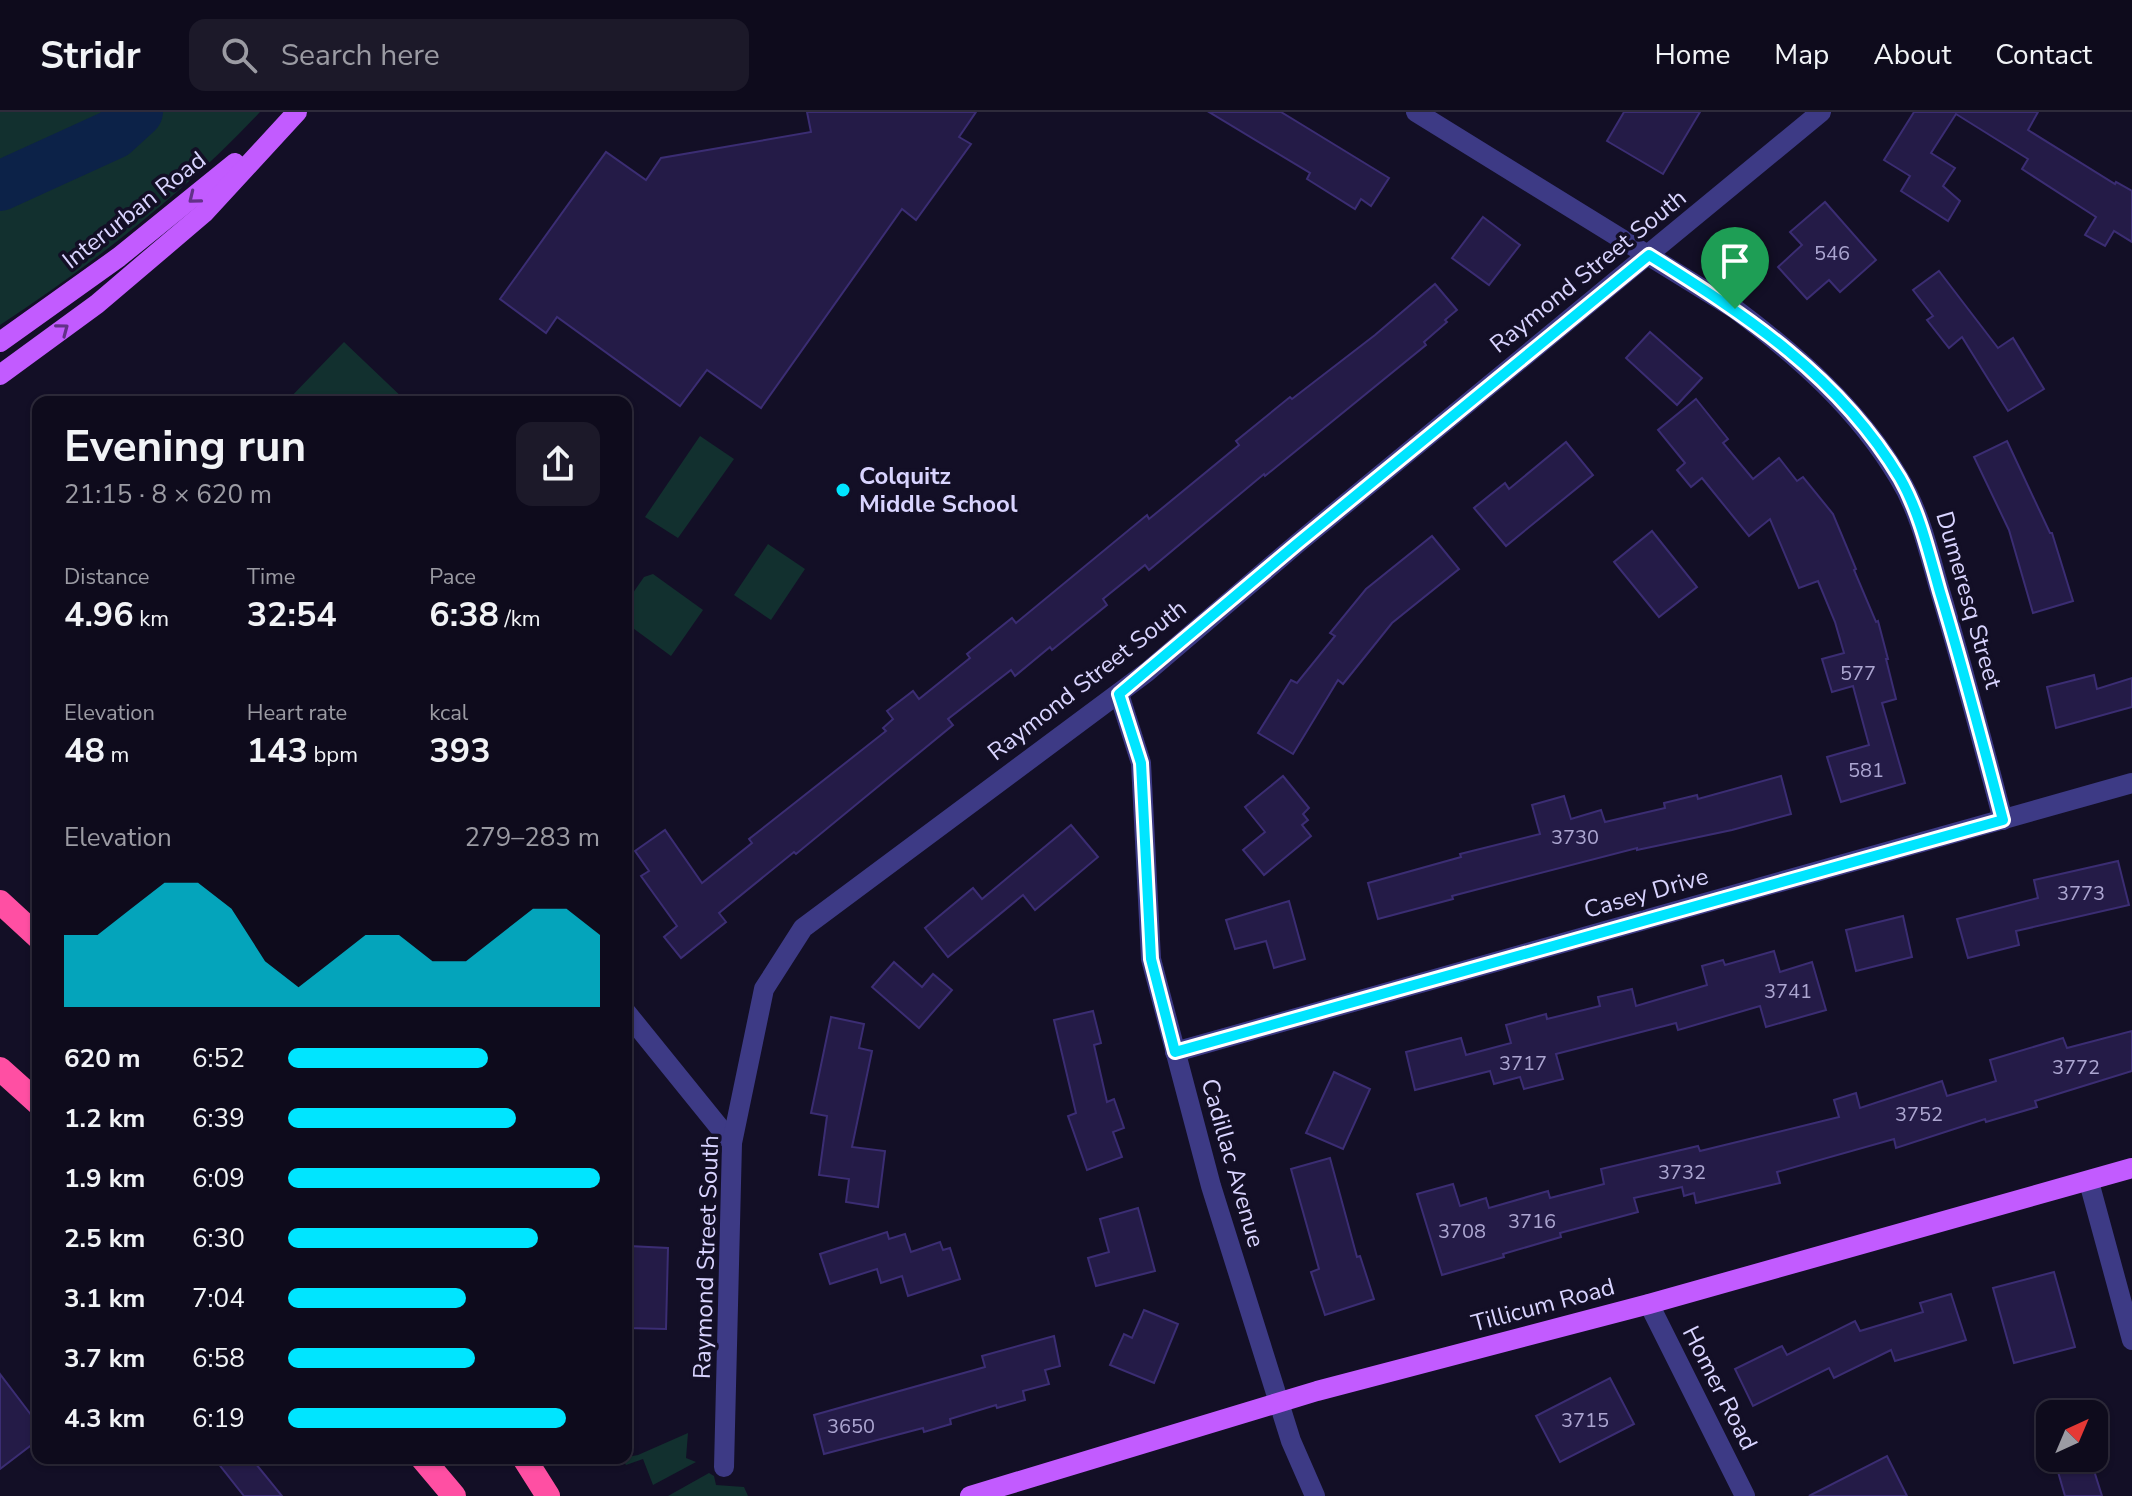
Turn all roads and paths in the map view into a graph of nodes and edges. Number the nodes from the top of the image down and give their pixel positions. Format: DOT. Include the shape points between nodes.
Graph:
graph roads {
  1 [pos="297,112"];
  2 [pos="1416,112"];
  3 [pos="1821,112"];
  4 [pos="1649,255"];
  5 [pos="0,342"];
  6 [pos="0,375"];
  7 [pos="1119,694"];
  8 [pos="2132,783"];
  9 [pos="2003,820"];
  10 [pos="0,902"];
  11 [pos="32,931"];
  12 [pos="632,1019"];
  13 [pos="1175,1052"];
  14 [pos="0,1069"];
  15 [pos="32,1098"];
  16 [pos="732,1143"];
  17 [pos="2132,1168"];
  18 [pos="2089,1182"];
  19 [pos="1649,1304"];
  20 [pos="2132,1340"];
  21 [pos="1279,1403"];
  22 [pos="427,1464"];
  23 [pos="528,1464"];
  24 [pos="724,1467"];
  25 [pos="454,1496"];
  26 [pos="548,1496"];
  27 [pos="970,1496"];
  28 [pos="1315,1496"];
  29 [pos="1745,1496"];
  1 -- 5 [label="main road, Interurban Road, one-way" via="119,257"];
  6 -- 1 [label="main road, one-way" via="97,304 204,213"];
  2 -- 4 [label="street, Dumeresq Street"];
  3 -- 4 [label="street, Raymond Street South"];
  4 -- 7 [label="street, Raymond Street South"];
  4 -- 9 [label="street, Dumeresq Street" via="1782,344 1853,414 1900,479 1921,526"];
  7 -- 13 [label="street, Cadillac Avenue" via="1141,763 1151,959"];
  7 -- 16 [label="street, Raymond Street South" via="803,928 764,989"];
  8 -- 9 [label="street, Casey Drive"];
  9 -- 13 [label="street, Casey Drive"];
  10 -- 11 [label="highway"];
  12 -- 16 [label="street"];
  13 -- 21 [label="street, Cadillac Avenue"];
  14 -- 15 [label="highway"];
  16 -- 24 [label="street, Raymond Street South"];
  17 -- 18 [label="main road, Tillicum Road"];
  18 -- 19 [label="main road, Tillicum Road"];
  18 -- 20 [label="street"];
  19 -- 21 [label="main road, Tillicum Road"];
  19 -- 29 [label="street, Homer Road"];
  21 -- 27 [label="main road, Tillicum Road"];
  21 -- 28 [label="street, Cadillac Avenue"];
  22 -- 25 [label="highway"];
  23 -- 26 [label="highway"];
}
